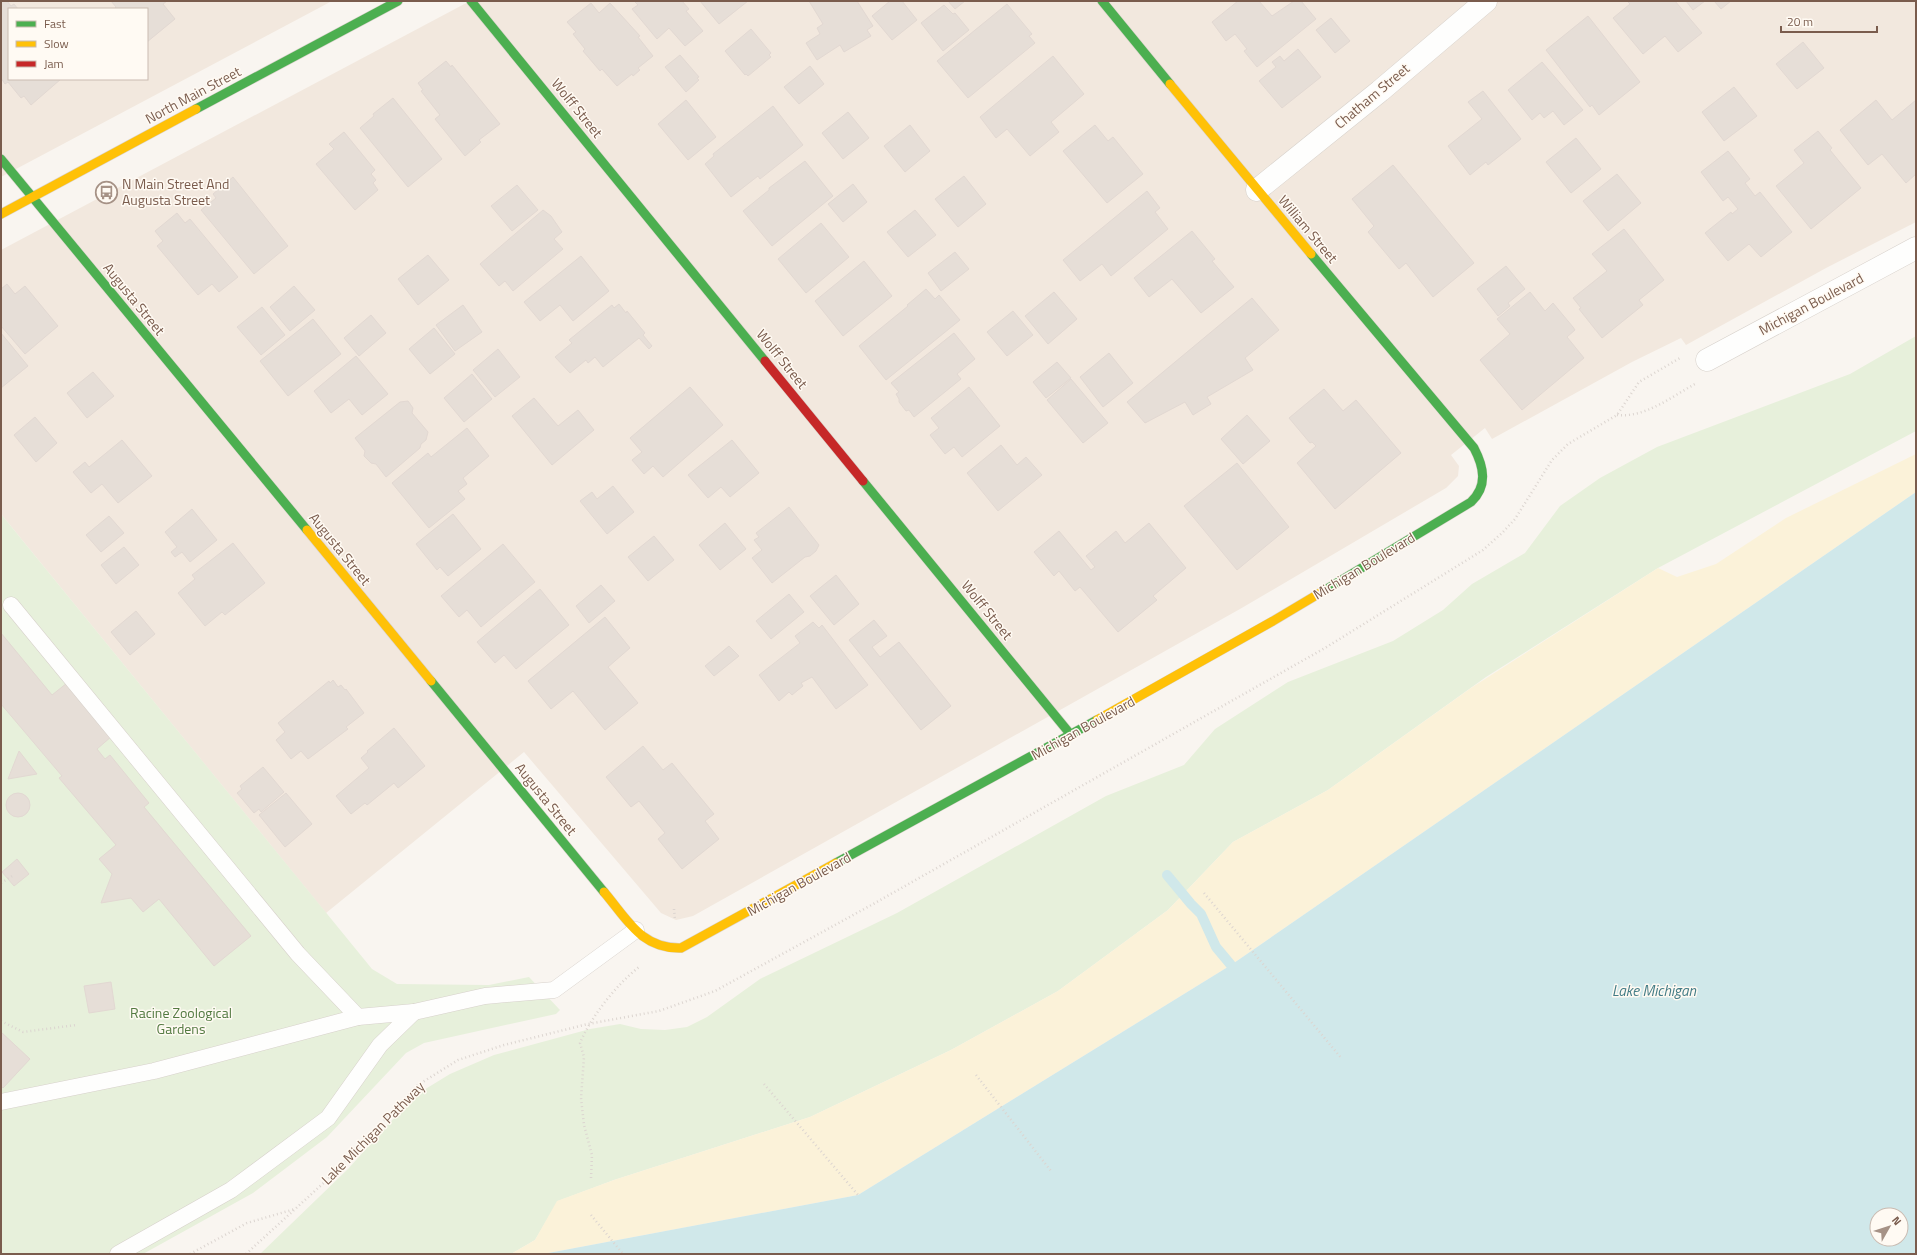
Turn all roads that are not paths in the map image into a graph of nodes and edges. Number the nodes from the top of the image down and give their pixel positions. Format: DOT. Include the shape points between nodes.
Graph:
graph roads {
  1 [pos="398,1"];
  2 [pos="471,1"];
  3 [pos="1102,1"];
  4 [pos="1486,1"];
  5 [pos="1,159"];
  6 [pos="1257,190"];
  7 [pos="33,197"];
  8 [pos="1,214"];
  9 [pos="1916,248"];
  10 [pos="1707,360"];
  11 [pos="1483,479"];
  12 [pos="10,605"];
  13 [pos="1071,734"];
  14 [pos="636,930"];
  15 [pos="664,949"];
  16 [pos="414,1012"];
  17 [pos="358,1017"];
  18 [pos="1,1102"];
  19 [pos="118,1254"];
  1 -- 7 [label="street, North Main Street"];
  2 -- 13 [label="street, Wolff Street"];
  3 -- 6 [label="street, William Street"];
  4 -- 6 [label="street, Chatham Street"];
  5 -- 7 [label="street, Augusta Street"];
  6 -- 11 [label="street, William Street" via="1474,448 1481,462"];
  7 -- 8 [label="street, North Main Street"];
  7 -- 14 [label="street, Augusta Street"];
  9 -- 10 [label="street, Michigan Boulevard"];
  11 -- 13 [label="street, Michigan Boulevard" via="1479,492 1471,502 1273,621"];
  12 -- 17 [label="lane" via="298,954"];
  13 -- 15 [label="street, Michigan Boulevard" via="698,940 681,948"];
  14 -- 15 [label="street, Augusta Street" via="648,942"];
  14 -- 16 [label="lane" via="554,990 485,996"];
  16 -- 17 [label="lane"];
  16 -- 19 [label="lane" via="380,1045 328,1118 231,1190"];
  17 -- 18 [label="lane" via="154,1071"];
}
